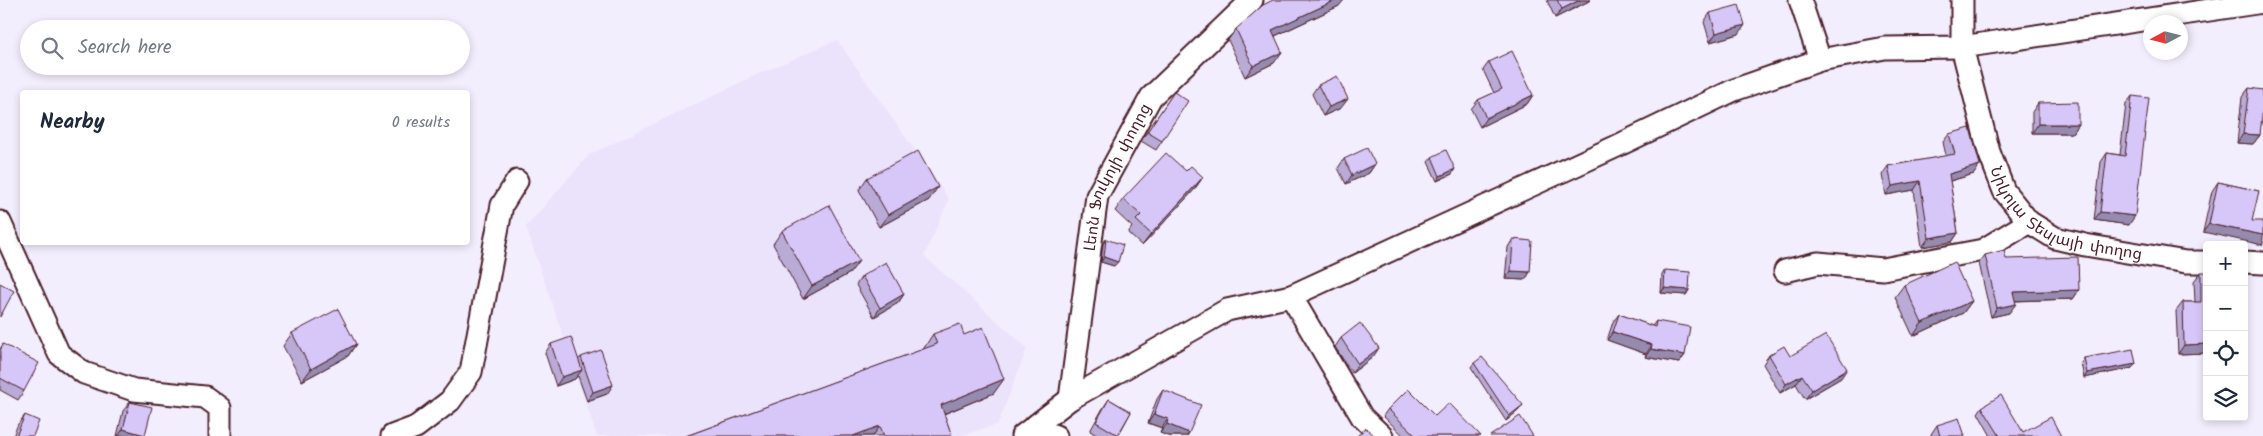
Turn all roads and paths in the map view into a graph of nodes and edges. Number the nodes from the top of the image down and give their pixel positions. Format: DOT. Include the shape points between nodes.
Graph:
graph roads {
  1 [pos="1252,0"];
  2 [pos="1800,0"];
  3 [pos="1962,0"];
  4 [pos="2263,2"];
  5 [pos="1962,46"];
  6 [pos="1820,60"];
  7 [pos="517,181"];
  8 [pos="0,222"];
  9 [pos="2029,222"];
  10 [pos="2203,262"];
  11 [pos="2248,262"];
  12 [pos="2263,263"];
  13 [pos="1785,271"];
  14 [pos="1292,296"];
  15 [pos="1070,399"];
  16 [pos="1028,432"];
  17 [pos="220,436"];
  18 [pos="392,436"];
  19 [pos="1056,436"];
  20 [pos="1382,436"];
  1 -- 15 [label="street, Լեոն Ֆուկոյի փողոց" via="1151,96 1097,196"];
  2 -- 6 [label="street"];
  3 -- 5 [label="street"];
  4 -- 5 [label="street"];
  5 -- 6 [label="street" via="1885,48"];
  5 -- 9 [label="street, Նիկոլա Տեսլայի փողոց" via="1989,152 2004,191"];
  6 -- 14 [label="street" via="1734,90"];
  7 -- 18 [label="street" via="502,205 471,372 450,401 416,426"];
  8 -- 17 [label="street" via="59,354 84,373 134,390 205,397 220,408"];
  9 -- 10 [label="street, Նիկոլա Տեսլայի փողոց" via="2055,238 2085,245"];
  9 -- 13 [label="street" via="1983,250 1883,268 1818,262"];
  11 -- 12 [label="street"];
  14 -- 15 [label="street" via="1227,310"];
  14 -- 20 [label="street" via="1362,417"];
  15 -- 16 [label="street"];
  16 -- 19 [label="street"];
}
